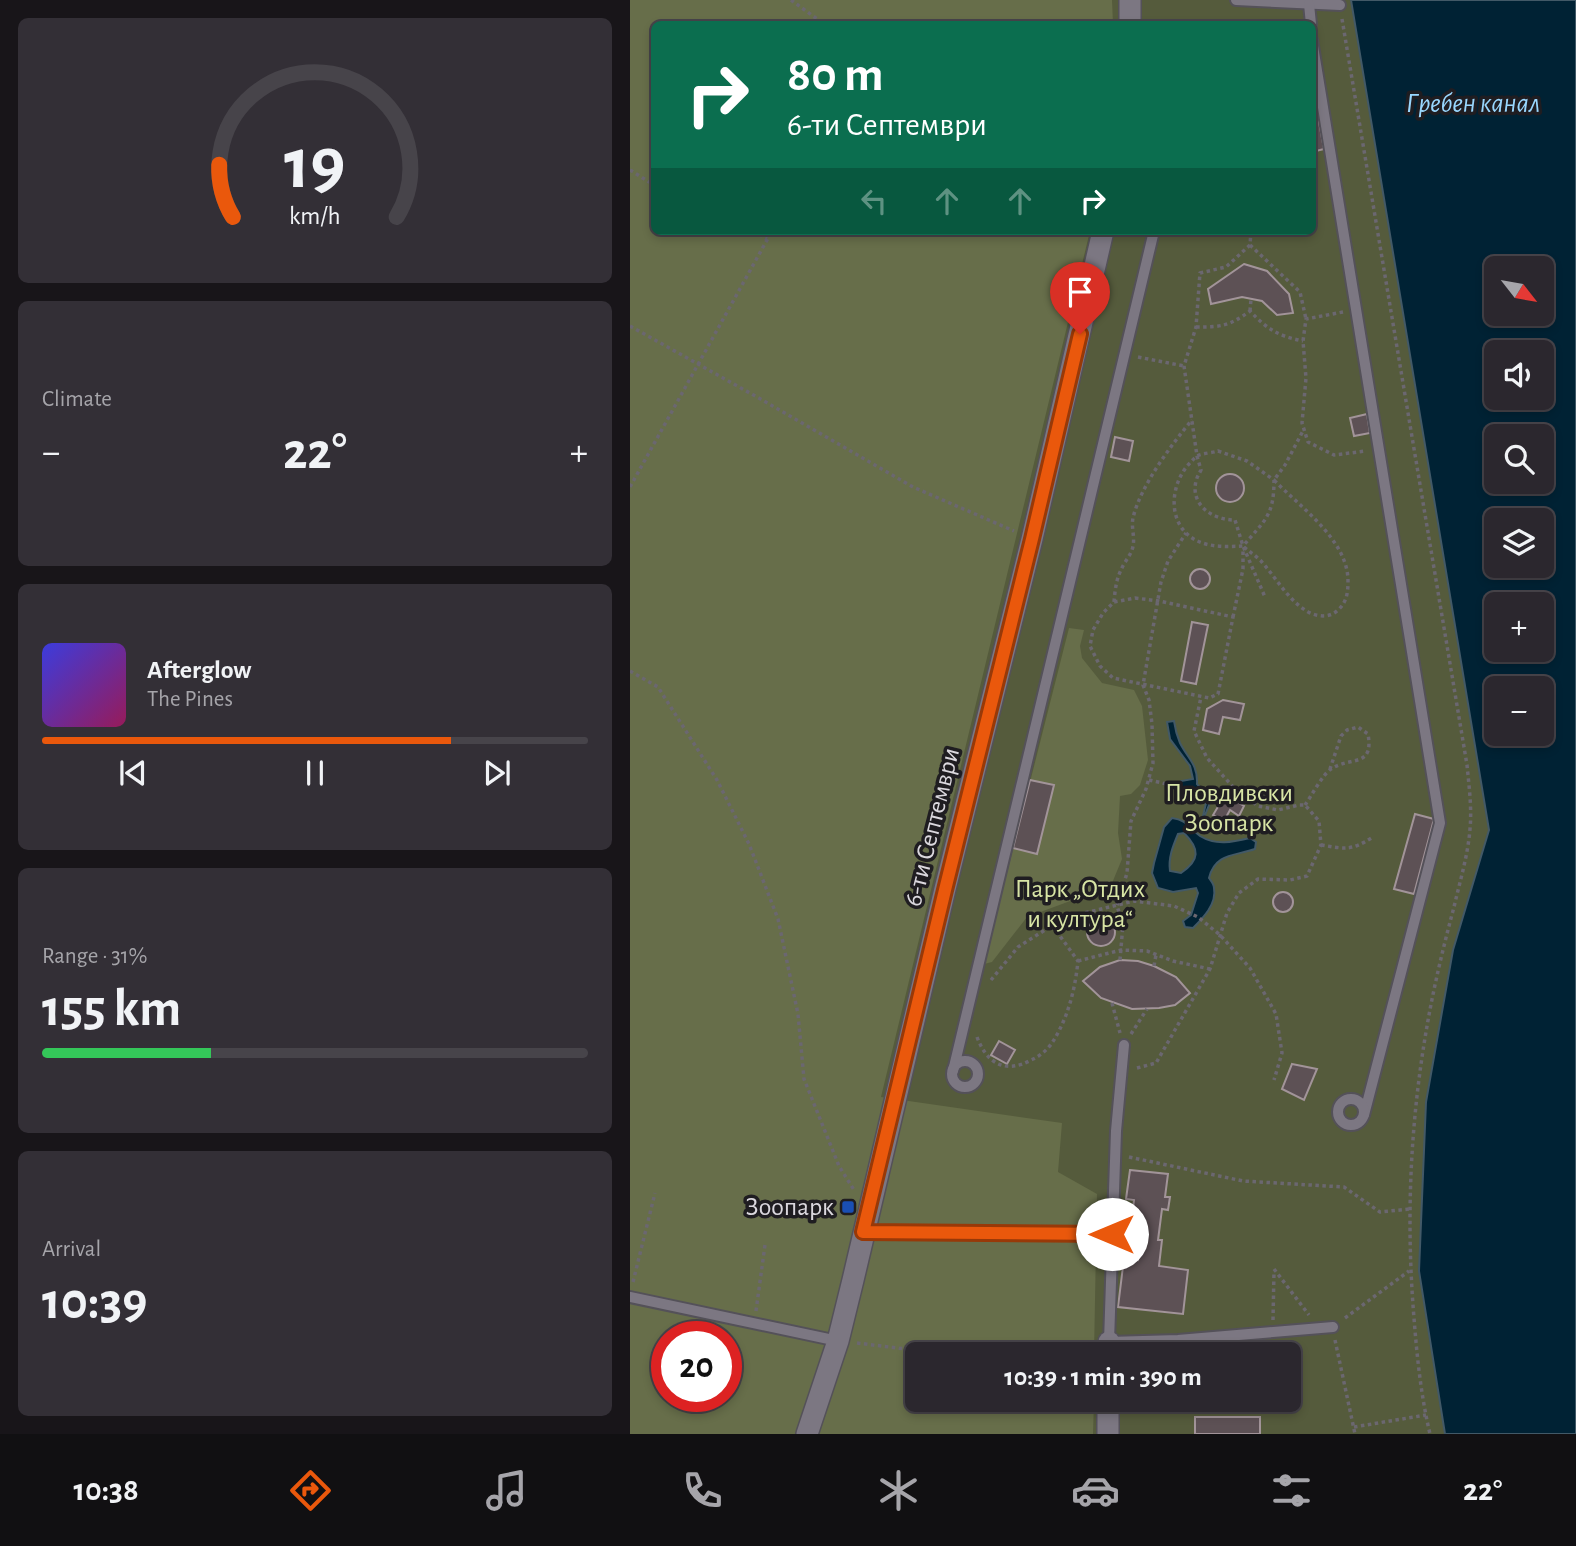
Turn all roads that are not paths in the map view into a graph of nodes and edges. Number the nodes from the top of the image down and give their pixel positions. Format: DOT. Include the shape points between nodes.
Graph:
graph roads {
  1 [pos="1130,0"];
  2 [pos="1136,0"];
  3 [pos="1236,0"];
  4 [pos="1309,4"];
  5 [pos="1340,5"];
  6 [pos="1130,21"];
  7 [pos="1311,21"];
  8 [pos="1316,58"];
  9 [pos="1102,235"];
  10 [pos="1153,235"];
  11 [pos="1124,1045"];
  12 [pos="953,1071"];
  13 [pos="1364,1115"];
  14 [pos="865,1223"];
  15 [pos="1112,1234"];
  16 [pos="630,1297"];
  17 [pos="1333,1327"];
  18 [pos="838,1341"];
  19 [pos="1109,1342"];
  20 [pos="1161,1342"];
  21 [pos="1108,1412"];
  22 [pos="807,1434"];
  23 [pos="1108,1434"];
  1 -- 2 [label="lane"];
  1 -- 6 [label="street"];
  3 -- 4 [label="lane"];
  4 -- 5 [label="lane"];
  4 -- 7 [label="lane"];
  8 -- 13 [label="lane" via="1440,823"];
  9 -- 14 [label="street, 6-ти Септември"];
  10 -- 12 [label="lane"];
  11 -- 15 [label="lane"];
  14 -- 15 [label="lane"];
  14 -- 18 [label="street, 6-ти Септември"];
  15 -- 19 [label="lane"];
  16 -- 18 [label="lane"];
  17 -- 20 [label="lane"];
  18 -- 22 [label="street, 6-ти Септември"];
  21 -- 23 [label="street"];
}
